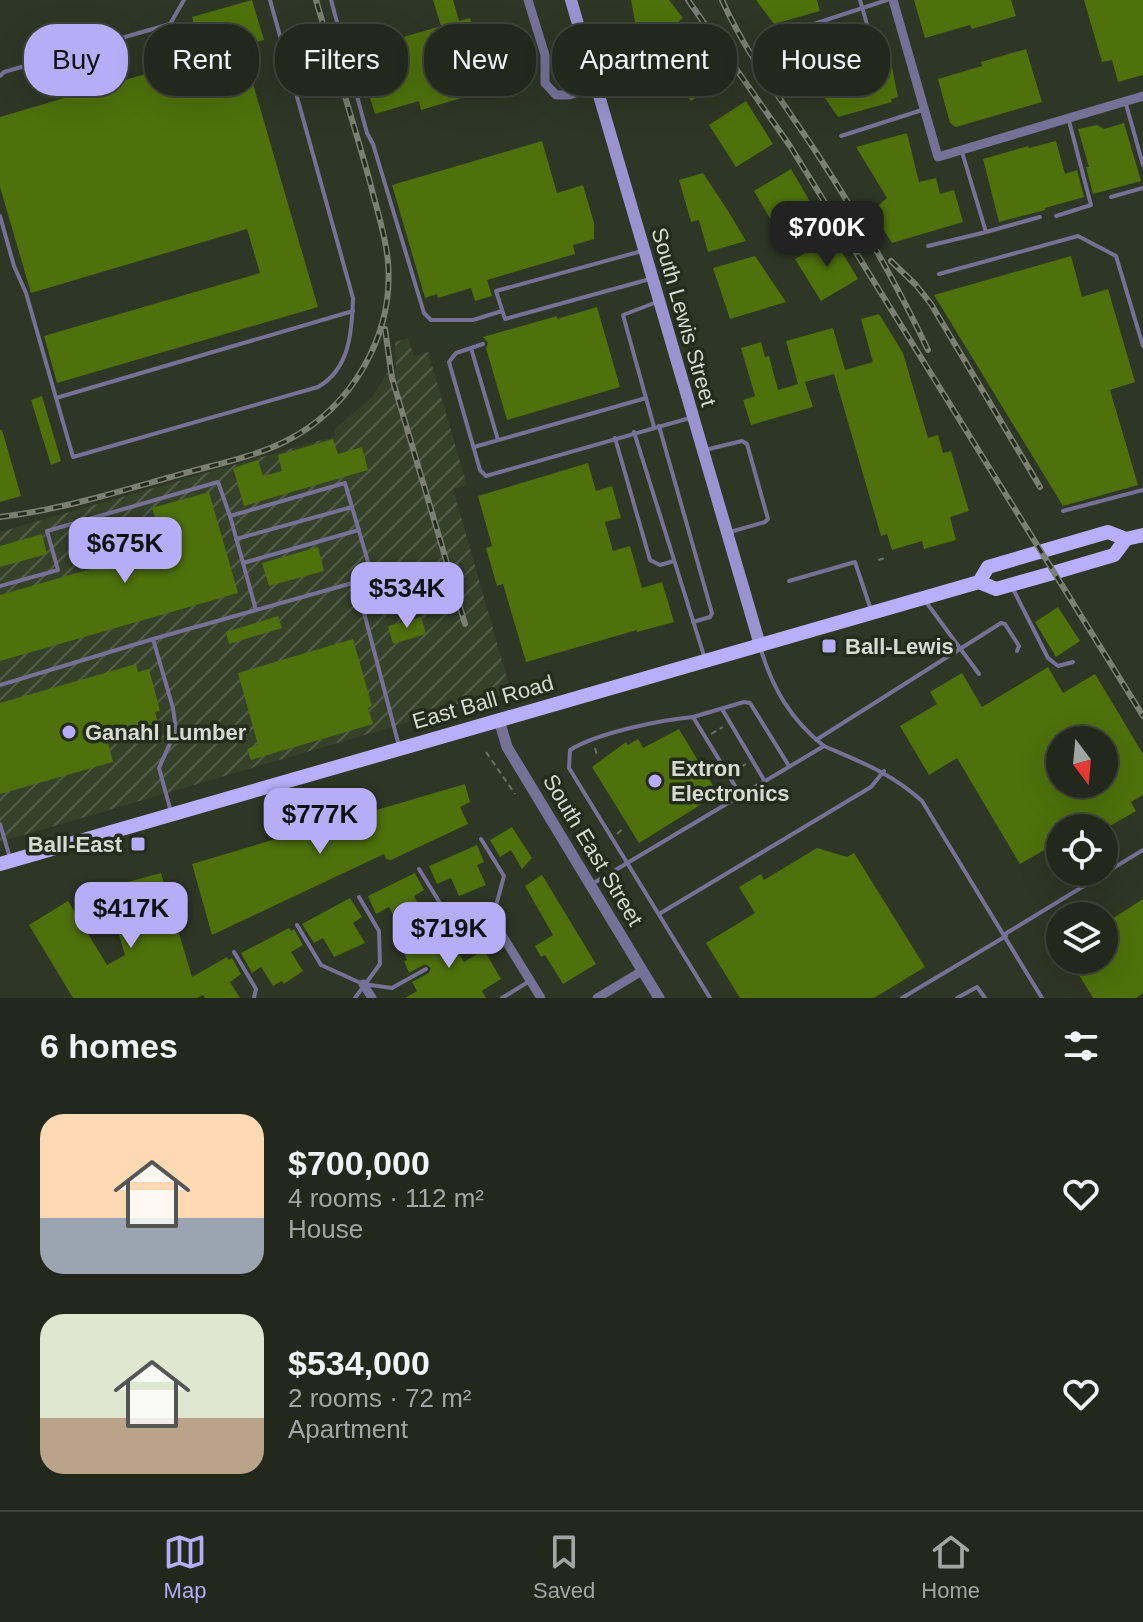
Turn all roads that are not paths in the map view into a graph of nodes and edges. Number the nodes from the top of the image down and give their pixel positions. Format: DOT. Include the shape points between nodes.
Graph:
graph roads {
  1 [pos="184,0"];
  2 [pos="270,0"];
  3 [pos="331,0"];
  4 [pos="528,0"];
  5 [pos="571,0"];
  6 [pos="860,0"];
  7 [pos="890,0"];
  8 [pos="862,8"];
  9 [pos="578,24"];
  10 [pos="813,24"];
  11 [pos="867,24"];
  12 [pos="0,76"];
  13 [pos="552,91"];
  14 [pos="599,96"];
  15 [pos="1143,96"];
  16 [pos="1125,101"];
  17 [pos="925,109"];
  18 [pos="1068,118"];
  19 [pos="841,136"];
  20 [pos="962,150"];
  21 [pos="1143,165"];
  22 [pos="1143,188"];
  23 [pos="1111,197"];
  24 [pos="0,216"];
  25 [pos="1056,216"];
  26 [pos="1040,217"];
  27 [pos="986,232"];
  28 [pos="928,246"];
  29 [pos="644,250"];
  30 [pos="939,274"];
  31 [pos="652,279"];
  32 [pos="659,302"];
  33 [pos="353,311"];
  34 [pos="502,311"];
  35 [pos="483,344"];
  36 [pos="1143,346"];
  37 [pos="471,348"];
  38 [pos="56,398"];
  39 [pos="646,398"];
  40 [pos="693,417"];
  41 [pos="656,427"];
  42 [pos="634,432"];
  43 [pos="615,438"];
  44 [pos="498,440"];
  45 [pos="474,447"];
  46 [pos="702,450"];
  47 [pos="1143,490"];
  48 [pos="352,507"];
  49 [pos="1063,511"];
  50 [pos="230,516"];
  51 [pos="359,530"];
  52 [pos="726,533"];
  53 [pos="1143,535"];
  54 [pos="236,539"];
  55 [pos="1126,539"];
  56 [pos="674,561"];
  57 [pos="243,563"];
  58 [pos="789,581"];
  59 [pos="356,582"];
  60 [pos="979,582"];
  61 [pos="1011,585"];
  62 [pos="0,586"];
  63 [pos="923,598"];
  64 [pos="257,610"];
  65 [pos="871,613"];
  66 [pos="693,622"];
  67 [pos="153,639"];
  68 [pos="760,645"];
  69 [pos="961,648"];
  70 [pos="1017,651"];
  71 [pos="706,660"];
  72 [pos="1073,662"];
  73 [pos="979,674"];
  74 [pos="0,685"];
  75 [pos="722,709"];
  76 [pos="693,717"];
  77 [pos="499,720"];
  78 [pos="816,740"];
  79 [pos="824,746"];
  80 [pos="400,749"];
  81 [pos="789,766"];
  82 [pos="884,771"];
  83 [pos="764,780"];
  84 [pos="740,794"];
  85 [pos="172,814"];
  86 [pos="0,824"];
  87 [pos="481,839"];
  88 [pos="1143,850"];
  89 [pos="5,862"];
  90 [pos="627,864"];
  91 [pos="419,869"];
  92 [pos="590,885"];
  93 [pos="359,897"];
  94 [pos="659,914"];
  95 [pos="492,919"];
  96 [pos="297,925"];
  97 [pos="1005,936"];
  98 [pos="234,952"];
  99 [pos="448,955"];
  100 [pos="426,969"];
  101 [pos="642,971"];
  102 [pos="530,981"];
  103 [pos="363,984"];
  104 [pos="254,998"];
  105 [pos="355,998"];
  106 [pos="372,998"];
  107 [pos="502,998"];
  108 [pos="541,998"];
  109 [pos="597,998"];
  110 [pos="659,998"];
  111 [pos="710,998"];
  112 [pos="902,998"];
  113 [pos="957,998"];
  114 [pos="985,998"];
  115 [pos="1042,998"];
  1 -- 12 [label="lane" via="170,24"];
  2 -- 33 [label="lane" via="351,287"];
  3 -- 34 [label="lane" via="424,313 431,320 473,320"];
  4 -- 13 [label="street" via="545,55 545,83"];
  5 -- 9 [label="main road, South Lewis Street"];
  6 -- 8 [label="lane"];
  7 -- 8 [label="lane"];
  7 -- 17 [label="street"];
  8 -- 10 [label="lane"];
  8 -- 11 [label="lane"];
  14 -- 29 [label="main road, South Lewis Street"];
  15 -- 16 [label="street"];
  16 -- 18 [label="street"];
  16 -- 21 [label="lane"];
  17 -- 19 [label="lane"];
  17 -- 20 [label="street" via="938,157"];
  18 -- 20 [label="street"];
  18 -- 25 [label="lane" via="1091,205"];
  20 -- 27 [label="lane"];
  22 -- 23 [label="lane"];
  24 -- 38 [label="lane"];
  26 -- 27 [label="lane"];
  27 -- 28 [label="lane"];
  29 -- 31 [label="main road, South Lewis Street"];
  29 -- 34 [label="lane" via="496,291"];
  30 -- 36 [label="lane" via="1078,236 1116,256"];
  31 -- 32 [label="main road, South Lewis Street"];
  31 -- 34 [label="lane" via="505,319"];
  32 -- 39 [label="lane" via="623,315"];
  32 -- 40 [label="main road, South Lewis Street"];
  33 -- 38 [label="lane"];
  33 -- 38 [label="lane" via="344,359 318,387 73,457"];
  35 -- 37 [label="lane"];
  37 -- 44 [label="lane"];
  37 -- 45 [label="lane" via="449,362"];
  39 -- 41 [label="lane"];
  39 -- 44 [label="lane"];
  40 -- 41 [label="lane"];
  40 -- 46 [label="main road, South Lewis Street"];
  41 -- 42 [label="lane"];
  41 -- 66 [label="lane" via="712,613"];
  42 -- 43 [label="lane"];
  42 -- 56 [label="lane"];
  43 -- 45 [label="lane" via="486,476"];
  43 -- 56 [label="lane" via="650,560 660,565"];
  44 -- 45 [label="lane"];
  46 -- 52 [label="main road, South Lewis Street"];
  46 -- 52 [label="lane" via="745,442 768,515 765,522"];
  47 -- 49 [label="lane"];
  48 -- 50 [label="lane" via="345,483"];
  48 -- 51 [label="lane"];
  48 -- 54 [label="lane"];
  50 -- 54 [label="lane"];
  50 -- 62 [label="lane" via="218,482 47,531 58,570"];
  51 -- 57 [label="lane"];
  51 -- 59 [label="lane" via="373,579"];
  52 -- 68 [label="main road, South Lewis Street"];
  53 -- 55 [label="main road, East Ball Road"];
  54 -- 57 [label="lane"];
  55 -- 60 [label="main road, East Ball Road" via="1108,532 988,567"];
  55 -- 61 [label="main road, East Ball Road" via="1114,555"];
  56 -- 66 [label="lane"];
  57 -- 64 [label="lane"];
  58 -- 65 [label="lane" via="855,562"];
  59 -- 64 [label="lane"];
  59 -- 80 [label="lane"];
  60 -- 61 [label="main road, East Ball Road" via="996,589"];
  60 -- 63 [label="main road, East Ball Road"];
  61 -- 72 [label="lane" via="1048,658 1058,666"];
  63 -- 65 [label="main road, East Ball Road"];
  63 -- 69 [label="lane"];
  64 -- 67 [label="lane"];
  65 -- 68 [label="main road, East Ball Road"];
  66 -- 71 [label="lane"];
  67 -- 74 [label="lane"];
  67 -- 85 [label="lane" via="176,730 159,768"];
  68 -- 71 [label="main road, East Ball Road"];
  68 -- 78 [label="lane" via="777,692"];
  69 -- 70 [label="lane" via="1004,623"];
  69 -- 73 [label="lane"];
  69 -- 78 [label="lane"];
  71 -- 77 [label="main road, East Ball Road"];
  75 -- 76 [label="lane"];
  75 -- 81 [label="lane" via="750,703"];
  75 -- 83 [label="lane"];
  76 -- 84 [label="lane"];
  76 -- 90 [label="lane" via="639,727 570,750 569,768"];
  77 -- 80 [label="main road, East Ball Road"];
  77 -- 92 [label="street, South East Street" via="507,747"];
  78 -- 79 [label="lane"];
  79 -- 81 [label="lane"];
  79 -- 82 [label="lane"];
  80 -- 85 [label="main road, East Ball Road"];
  81 -- 83 [label="lane"];
  82 -- 94 [label="lane" via="871,787"];
  82 -- 97 [label="lane" via="922,801"];
  83 -- 84 [label="lane"];
  84 -- 90 [label="lane"];
  85 -- 89 [label="main road, East Ball Road"];
  86 -- 89 [label="lane"];
  87 -- 95 [label="lane" via="504,876"];
  88 -- 97 [label="lane"];
  90 -- 92 [label="lane"];
  90 -- 94 [label="lane"];
  91 -- 95 [label="lane" via="440,903 470,918"];
  92 -- 101 [label="street, South East Street"];
  93 -- 103 [label="lane" via="379,931 380,964"];
  94 -- 111 [label="lane"];
  95 -- 99 [label="lane" via="476,939"];
  95 -- 102 [label="street"];
  96 -- 103 [label="lane" via="321,965"];
  97 -- 112 [label="lane"];
  97 -- 115 [label="lane"];
  98 -- 104 [label="lane" via="256,989"];
  100 -- 103 [label="lane" via="392,988"];
  101 -- 109 [label="street"];
  101 -- 110 [label="street, South East Street"];
  102 -- 107 [label="lane"];
  102 -- 108 [label="street"];
  103 -- 105 [label="lane"];
  103 -- 106 [label="street"];
  113 -- 114 [label="lane" via="977,987"];
}
